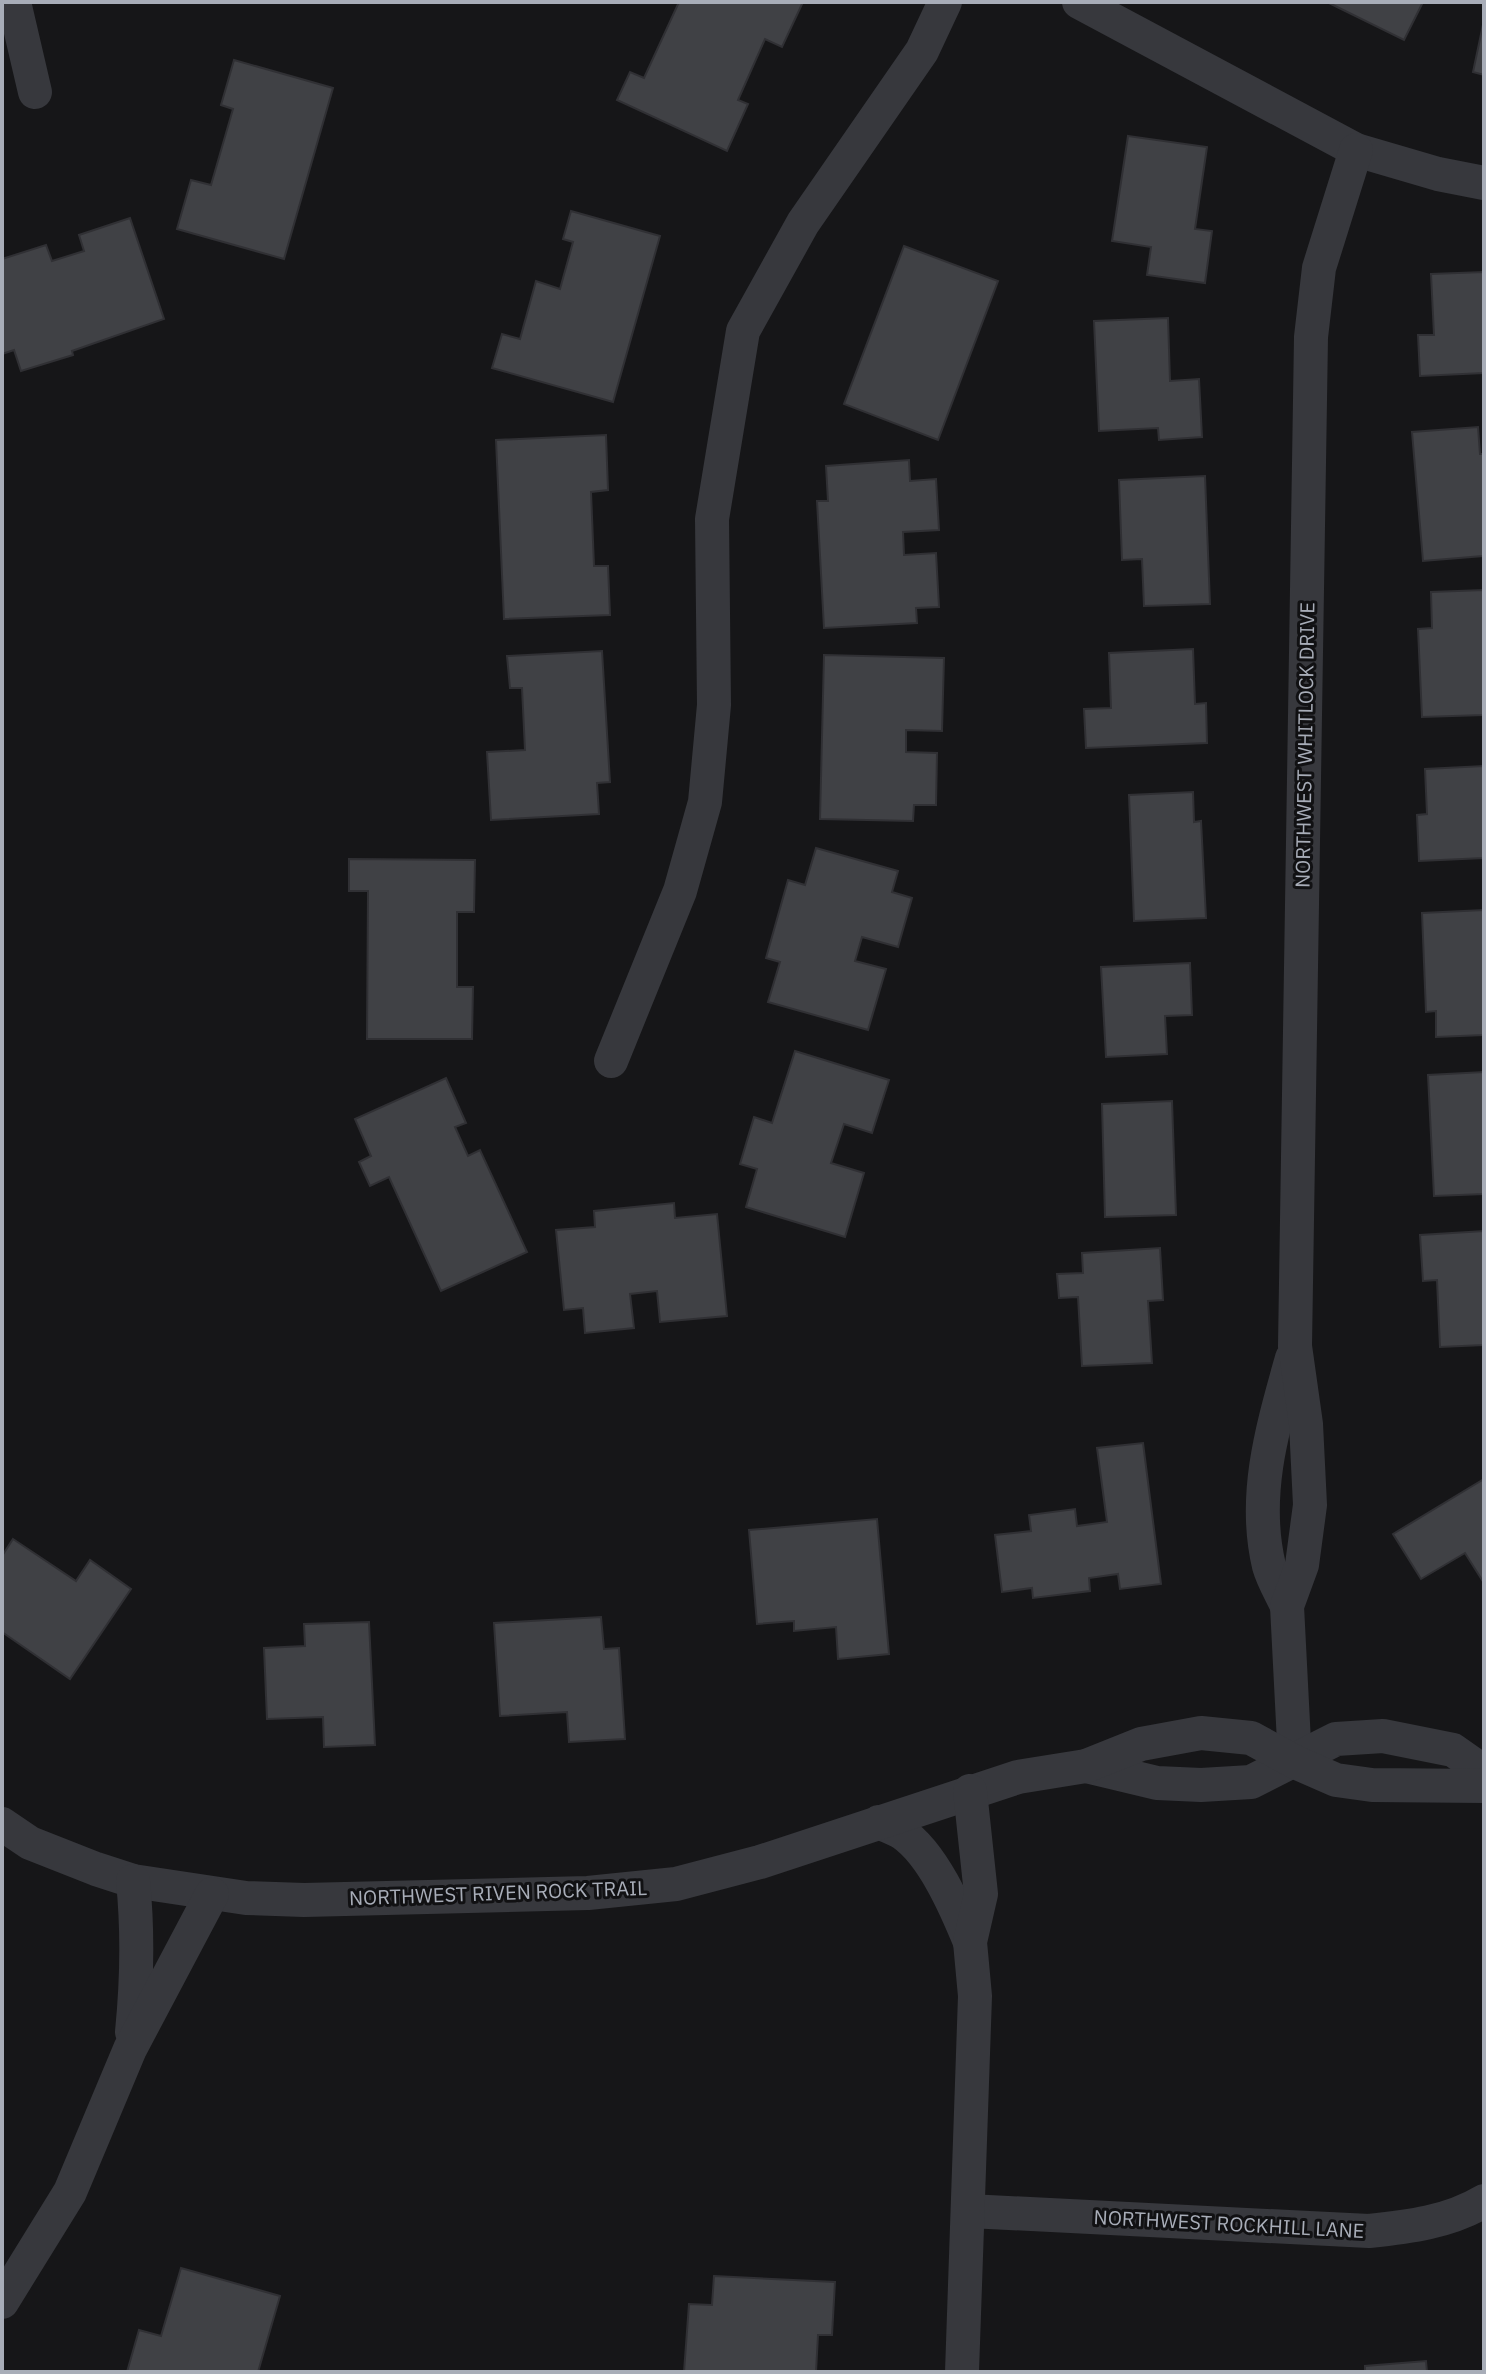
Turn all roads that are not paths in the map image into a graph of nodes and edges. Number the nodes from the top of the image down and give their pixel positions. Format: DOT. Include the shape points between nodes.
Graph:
graph roads {
  1 [pos="14,2"];
  2 [pos="945,2"];
  3 [pos="1079,2"];
  4 [pos="35,92"];
  5 [pos="1356,150"];
  6 [pos="1484,183"];
  7 [pos="611,1061"];
  8 [pos="1295,1346"];
  9 [pos="1287,1606"];
  10 [pos="1295,1762"];
  11 [pos="1086,1766"];
  12 [pos="1484,1772"];
  13 [pos="1484,1786"];
  14 [pos="970,1791"];
  15 [pos="879,1822"];
  16 [pos="2,1824"];
  17 [pos="133,1881"];
  18 [pos="212,1894"];
  19 [pos="970,1942"];
  20 [pos="130,2049"];
  21 [pos="1484,2201"];
  22 [pos="969,2211"];
  23 [pos="2,2302"];
  24 [pos="962,2372"];
  1 -- 4 [label="street"];
  2 -- 7 [label="street" via="922,51 803,223 743,331 712,519 714,705 705,802 680,891"];
  3 -- 5 [label="street"];
  5 -- 6 [label="street"];
  5 -- 8 [label="street, NORTHWEST WHITLOCK DRIVE" via="1319,268 1311,337"];
  8 -- 9 [label="street, NORTHWEST WHITLOCK DRIVE" via="1310,1505 1302,1565"];
  8 -- 9 [label="street, NORTHWEST WHITLOCK DRIVE" via="1266,1456 1264,1503 1270,1569"];
  9 -- 10 [label="street, NORTHWEST WHITLOCK DRIVE"];
  10 -- 11 [label="street, NORTHWEST RIVEN ROCK TRAIL" via="1251,1782 1201,1785 1157,1783"];
  10 -- 11 [label="street, NORTHWEST RIVEN ROCK TRAIL" via="1251,1738 1201,1733 1141,1744"];
  10 -- 12 [label="street" via="1336,1739 1383,1736 1453,1750"];
  10 -- 13 [label="street" via="1336,1780 1372,1785"];
  11 -- 14 [label="street, NORTHWEST RIVEN ROCK TRAIL"];
  14 -- 15 [label="street, NORTHWEST RIVEN ROCK TRAIL"];
  14 -- 19 [label="street" via="981,1894"];
  15 -- 18 [label="street, NORTHWEST RIVEN ROCK TRAIL" via="760,1862 661,1886 588,1893 304,1900"];
  15 -- 19 [label="street" via="904,1834 927,1860"];
  16 -- 17 [label="street, NORTHWEST RIVEN ROCK TRAIL" via="30,1843"];
  17 -- 18 [label="street, NORTHWEST RIVEN ROCK TRAIL"];
  17 -- 20 [label="street" via="135,2001"];
  18 -- 20 [label="street"];
  19 -- 22 [label="street" via="975,1996"];
  20 -- 23 [label="street" via="70,2192"];
  21 -- 22 [label="street, NORTHWEST ROCKHILL LANE" via="1419,2226 1369,2231"];
  22 -- 24 [label="street"];
}
